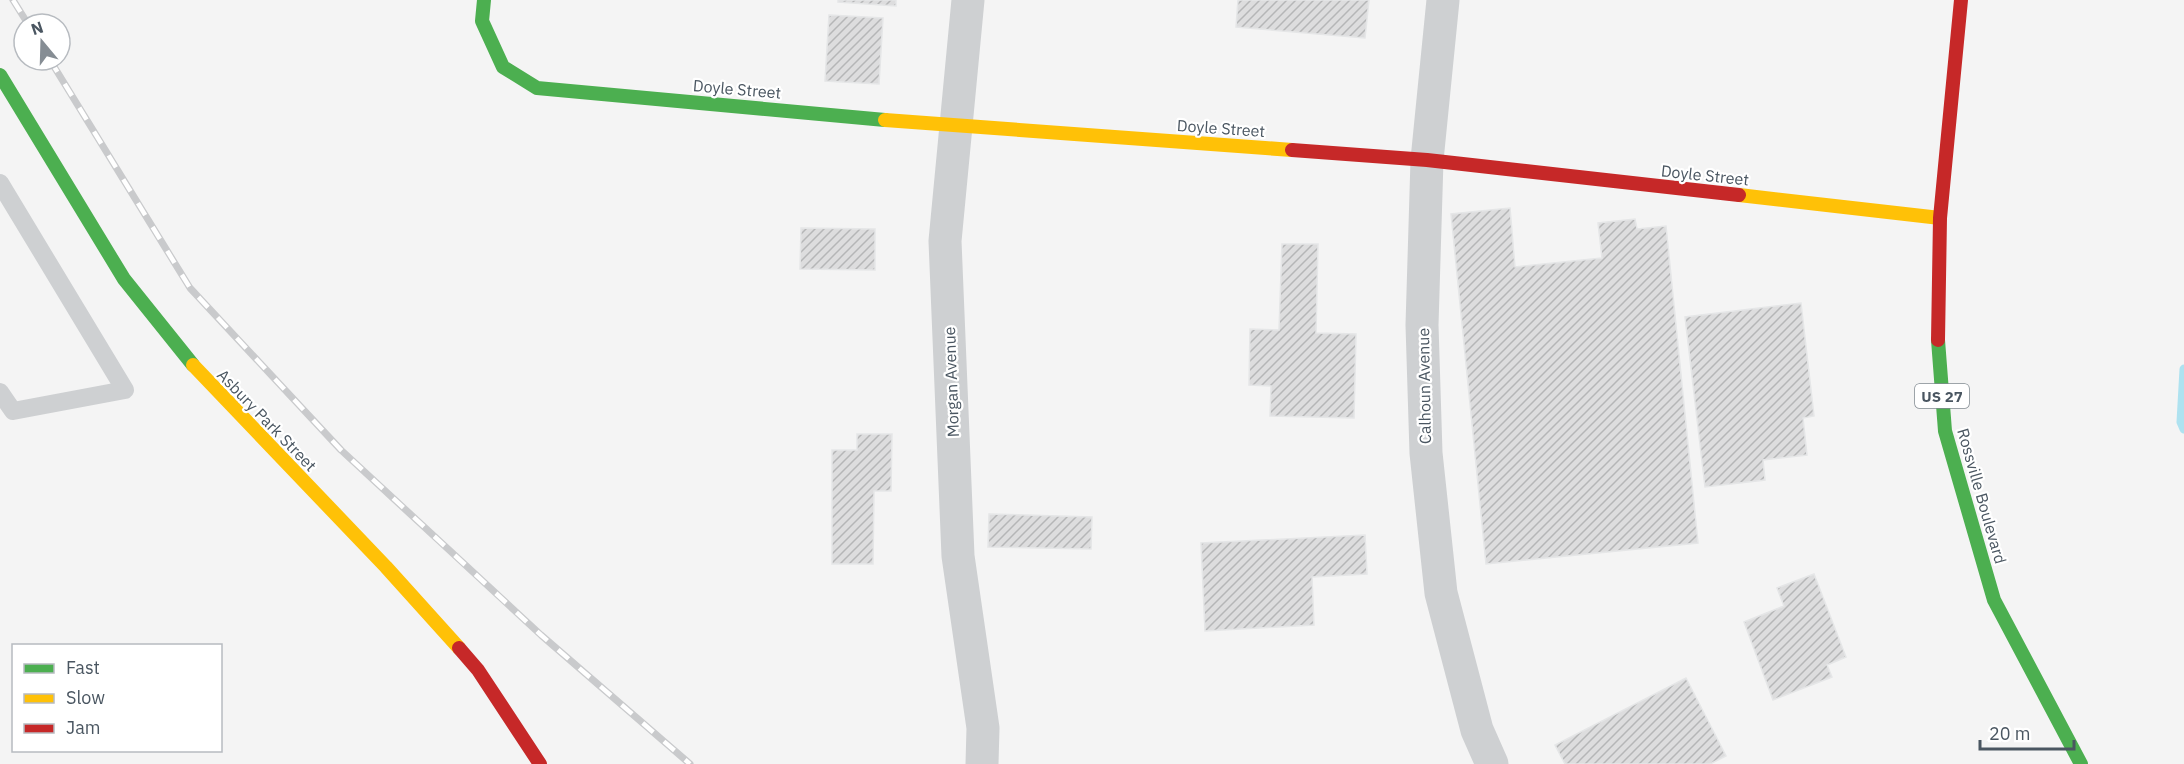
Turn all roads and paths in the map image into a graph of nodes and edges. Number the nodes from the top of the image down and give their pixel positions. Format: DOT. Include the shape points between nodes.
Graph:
graph roads {
  1 [pos="484,0"];
  2 [pos="968,0"];
  3 [pos="1443,0"];
  4 [pos="1961,0"];
  5 [pos="0,75"];
  6 [pos="956,126"];
  7 [pos="1427,160"];
  8 [pos="0,183"];
  9 [pos="1940,218"];
  10 [pos="0,392"];
  11 [pos="540,764"];
  12 [pos="982,764"];
  13 [pos="1492,764"];
  14 [pos="2081,764"];
  1 -- 6 [label="main road, Doyle Street" via="482,21 503,67 537,88"];
  2 -- 6 [label="street, Morgan Avenue"];
  3 -- 7 [label="street, Calhoun Avenue"];
  4 -- 9 [label="main road, Rossville Boulevard / US 27"];
  5 -- 11 [label="main road, Asbury Park Street" via="124,279 202,376 386,567 478,670"];
  6 -- 7 [label="main road, Doyle Street"];
  6 -- 12 [label="street, Morgan Avenue" via="945,241 951,404 958,556 982,728"];
  7 -- 9 [label="main road, Doyle Street"];
  7 -- 13 [label="street, Calhoun Avenue" via="1422,325 1427,465 1442,593 1476,730"];
  8 -- 10 [label="lane" via="125,390 13,411"];
  9 -- 14 [label="main road, Rossville Boulevard / US 27" via="1938,345 1945,431 1994,600"];
}
